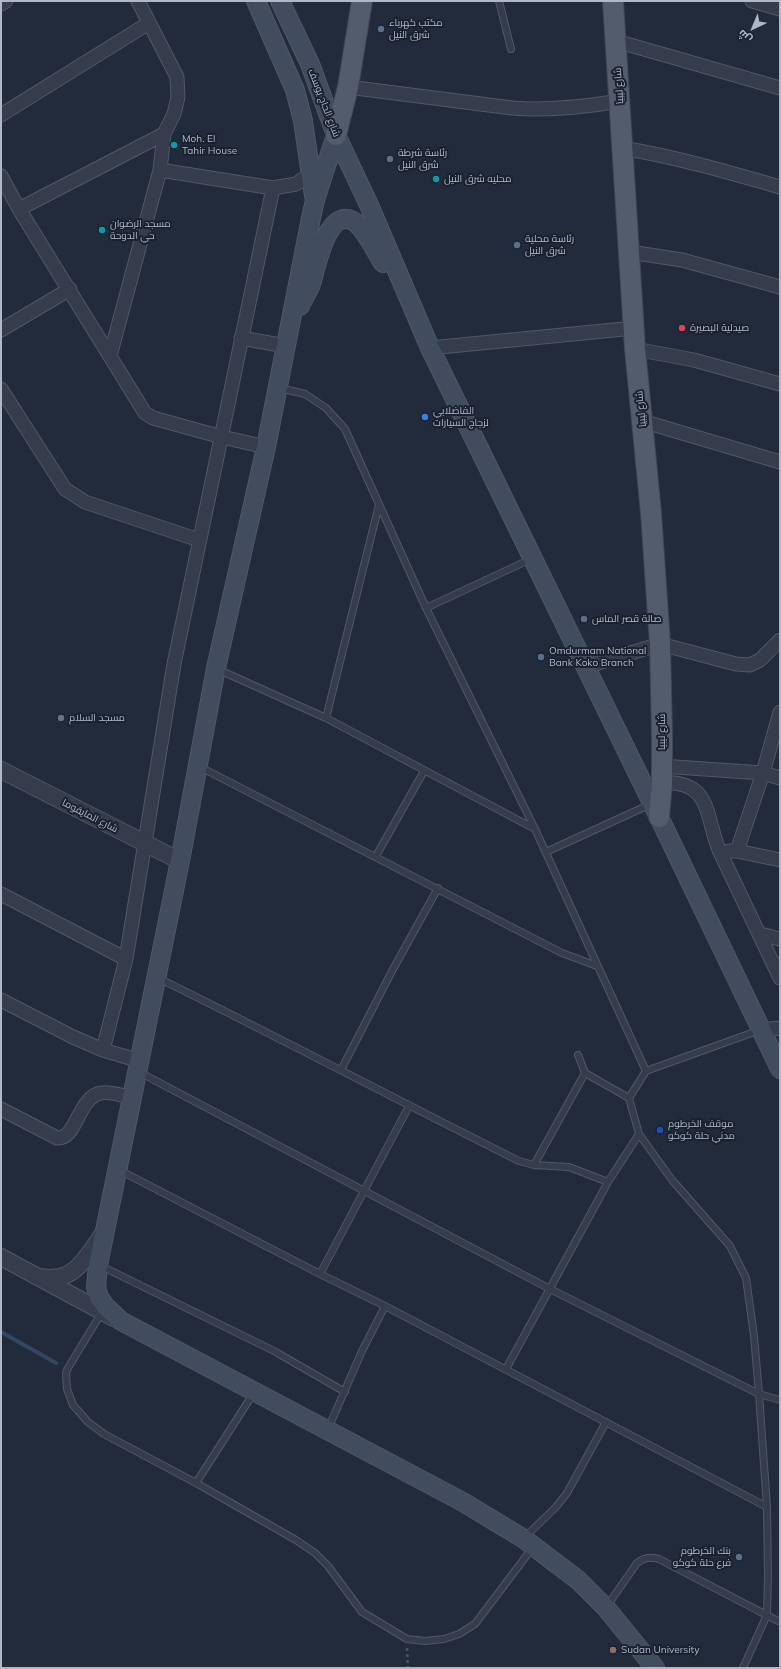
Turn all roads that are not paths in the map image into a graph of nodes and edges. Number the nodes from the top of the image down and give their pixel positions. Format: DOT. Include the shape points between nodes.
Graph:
graph roads {
  1 [pos="6,1"];
  2 [pos="138,1"];
  3 [pos="256,1"];
  4 [pos="280,1"];
  5 [pos="362,1"];
  6 [pos="498,1"];
  7 [pos="613,1"];
  8 [pos="752,1"];
  9 [pos="1,4"];
  10 [pos="780,9"];
  11 [pos="149,23"];
  12 [pos="616,41"];
  13 [pos="511,49"];
  14 [pos="348,87"];
  15 [pos="780,88"];
  16 [pos="620,101"];
  17 [pos="1,115"];
  18 [pos="164,134"];
  19 [pos="336,135"];
  20 [pos="622,148"];
  21 [pos="160,170"];
  22 [pos="311,173"];
  23 [pos="1,176"];
  24 [pos="780,187"];
  25 [pos="273,188"];
  26 [pos="315,200"];
  27 [pos="19,209"];
  28 [pos="630,252"];
  29 [pos="780,286"];
  30 [pos="70,289"];
  31 [pos="410,302"];
  32 [pos="289,326"];
  33 [pos="634,328"];
  34 [pos="1,330"];
  35 [pos="240,338"];
  36 [pos="286,346"];
  37 [pos="430,348"];
  38 [pos="635,349"];
  39 [pos="110,356"];
  40 [pos="780,384"];
  41 [pos="278,388"];
  42 [pos="1,389"];
  43 [pos="642,421"];
  44 [pos="222,437"];
  45 [pos="266,447"];
  46 [pos="780,462"];
  47 [pos="379,504"];
  48 [pos="199,540"];
  49 [pos="532,558"];
  50 [pos="426,608"];
  51 [pos="660,644"];
  52 [pos="779,647"];
  53 [pos="585,667"];
  54 [pos="216,668"];
  55 [pos="780,712"];
  56 [pos="326,718"];
  57 [pos="199,766"];
  58 [pos="1,770"];
  59 [pos="424,771"];
  60 [pos="763,773"];
  61 [pos="662,774"];
  62 [pos="780,778"];
  63 [pos="656,810"];
  64 [pos="535,829"];
  65 [pos="145,844"];
  66 [pos="719,850"];
  67 [pos="737,851"];
  68 [pos="546,852"];
  69 [pos="376,856"];
  70 [pos="780,860"];
  71 [pos="180,862"];
  72 [pos="438,888"];
  73 [pos="1,894"];
  74 [pos="760,934"];
  75 [pos="780,939"];
  76 [pos="126,959"];
  77 [pos="597,966"];
  78 [pos="157,978"];
  79 [pos="780,978"];
  80 [pos="1,1000"];
  81 [pos="780,1028"];
  82 [pos="761,1030"];
  83 [pos="104,1050"];
  84 [pos="578,1055"];
  85 [pos="139,1066"];
  86 [pos="780,1069"];
  87 [pos="341,1070"];
  88 [pos="646,1071"];
  89 [pos="584,1073"];
  90 [pos="132,1098"];
  91 [pos="629,1098"];
  92 [pos="409,1106"];
  93 [pos="1,1109"];
  94 [pos="639,1134"];
  95 [pos="534,1165"];
  96 [pos="118,1170"];
  97 [pos="608,1182"];
  98 [pos="363,1190"];
  99 [pos="104,1234"];
  100 [pos="1,1257"];
  101 [pos="98,1265"];
  102 [pos="320,1274"];
  103 [pos="38,1277"];
  104 [pos="550,1289"];
  105 [pos="385,1306"];
  106 [pos="102,1312"];
  107 [pos="121,1321"];
  108 [pos="506,1369"];
  109 [pos="254,1392"];
  110 [pos="345,1392"];
  111 [pos="759,1394"];
  112 [pos="780,1400"];
  113 [pos="606,1422"];
  114 [pos="327,1431"];
  115 [pos="196,1483"];
  116 [pos="766,1507"];
  117 [pos="529,1542"];
  118 [pos="606,1608"];
  119 [pos="767,1615"];
  120 [pos="780,1622"];
  121 [pos="655,1668"];
  122 [pos="743,1668"];
  1 -- 9 [label="street"];
  2 -- 11 [label="street"];
  3 -- 22 [label="main road" via="295,90"];
  4 -- 19 [label="main road, شارع الحاج يوسف" via="310,64"];
  5 -- 14 [label="main road"];
  6 -- 13 [label="lane"];
  7 -- 12 [label="main road, شارع ليبيا"];
  8 -- 10 [label="street"];
  11 -- 17 [label="street"];
  11 -- 18 [label="street" via="177,77 178,97 174,114"];
  12 -- 15 [label="street"];
  12 -- 16 [label="main road, شارع ليبيا"];
  14 -- 16 [label="street" via="538,110"];
  14 -- 19 [label="main road"];
  16 -- 20 [label="main road, شارع ليبيا"];
  18 -- 21 [label="street"];
  18 -- 27 [label="street"];
  19 -- 26 [label="main road"];
  19 -- 31 [label="main road, شارع الحاج يوسف"];
  20 -- 24 [label="street" via="693,162"];
  20 -- 28 [label="main road, شارع ليبيا"];
  21 -- 25 [label="street"];
  21 -- 39 [label="street"];
  22 -- 25 [label="street" via="296,184"];
  22 -- 26 [label="main road"];
  23 -- 27 [label="street"];
  25 -- 35 [label="street"];
  26 -- 32 [label="main road"];
  27 -- 30 [label="street"];
  28 -- 29 [label="street" via="682,260"];
  28 -- 33 [label="main road, شارع ليبيا"];
  30 -- 34 [label="street"];
  30 -- 39 [label="street"];
  31 -- 32 [label="main road" via="359,226 345,219 330,229 310,286"];
  31 -- 37 [label="main road"];
  32 -- 36 [label="main road"];
  33 -- 37 [label="street"];
  33 -- 38 [label="main road, شارع ليبيا"];
  35 -- 36 [label="street"];
  35 -- 44 [label="street"];
  36 -- 41 [label="main road"];
  37 -- 49 [label="main road"];
  38 -- 40 [label="street" via="694,360"];
  38 -- 43 [label="main road, شارع ليبيا"];
  39 -- 44 [label="street" via="149,416"];
  41 -- 45 [label="main road"];
  41 -- 47 [label="lane" via="305,394 326,408 345,429"];
  42 -- 48 [label="street" via="65,489 85,502"];
  43 -- 46 [label="street"];
  43 -- 51 [label="main road, شارع ليبيا"];
  44 -- 45 [label="street"];
  44 -- 48 [label="street"];
  45 -- 54 [label="main road"];
  47 -- 50 [label="lane"];
  47 -- 56 [label="lane"];
  48 -- 65 [label="street" via="174,664"];
  49 -- 50 [label="lane"];
  49 -- 53 [label="main road"];
  50 -- 64 [label="lane"];
  51 -- 52 [label="street" via="736,664 750,665"];
  51 -- 53 [label="street"];
  51 -- 61 [label="main road, شارع ليبيا"];
  53 -- 63 [label="main road"];
  54 -- 56 [label="lane"];
  54 -- 57 [label="main road"];
  55 -- 60 [label="street"];
  56 -- 59 [label="lane"];
  57 -- 69 [label="lane"];
  57 -- 71 [label="main road"];
  58 -- 65 [label="street, شارع المايقوما"];
  59 -- 64 [label="lane"];
  59 -- 69 [label="lane"];
  60 -- 61 [label="street"];
  60 -- 62 [label="street"];
  60 -- 67 [label="street"];
  61 -- 63 [label="main road, شارع ليبيا"];
  61 -- 66 [label="street" via="674,782 688,786 700,796 707,807"];
  63 -- 68 [label="lane"];
  63 -- 82 [label="main road"];
  64 -- 68 [label="lane"];
  65 -- 71 [label="street, شارع المايقوما"];
  65 -- 76 [label="street"];
  66 -- 67 [label="street"];
  66 -- 74 [label="street"];
  67 -- 70 [label="street"];
  68 -- 77 [label="lane"];
  69 -- 72 [label="lane"];
  71 -- 78 [label="main road"];
  72 -- 77 [label="lane" via="562,953"];
  72 -- 87 [label="lane"];
  73 -- 76 [label="street"];
  74 -- 75 [label="street"];
  74 -- 79 [label="street"];
  76 -- 83 [label="street"];
  77 -- 88 [label="lane"];
  78 -- 85 [label="main road"];
  78 -- 87 [label="lane"];
  80 -- 83 [label="street"];
  81 -- 82 [label="street"];
  82 -- 86 [label="main road"];
  82 -- 88 [label="lane"];
  83 -- 85 [label="street"];
  84 -- 89 [label="lane"];
  85 -- 90 [label="main road"];
  85 -- 98 [label="lane"];
  87 -- 92 [label="lane"];
  88 -- 91 [label="lane"];
  89 -- 91 [label="lane"];
  89 -- 95 [label="lane"];
  90 -- 93 [label="street" via="100,1093 89,1100 64,1138 57,1138"];
  90 -- 96 [label="main road"];
  91 -- 94 [label="lane"];
  92 -- 95 [label="lane" via="519,1161"];
  92 -- 98 [label="lane"];
  94 -- 97 [label="lane"];
  94 -- 111 [label="lane" via="672,1180 730,1246 746,1278"];
  95 -- 97 [label="lane" via="570,1166"];
  96 -- 99 [label="main road"];
  96 -- 102 [label="lane"];
  97 -- 104 [label="lane"];
  98 -- 102 [label="lane"];
  98 -- 104 [label="lane"];
  99 -- 101 [label="main road"];
  99 -- 103 [label="street" via="75,1270 55,1278"];
  100 -- 103 [label="street"];
  101 -- 107 [label="main road" via="96,1287 99,1297"];
  101 -- 110 [label="lane" via="274,1351"];
  102 -- 105 [label="lane"];
  103 -- 106 [label="street"];
  104 -- 108 [label="lane"];
  104 -- 111 [label="lane"];
  105 -- 108 [label="lane"];
  105 -- 110 [label="lane"];
  106 -- 107 [label="street"];
  106 -- 115 [label="lane" via="66,1374 67,1389 73,1405 88,1422 104,1434"];
  107 -- 109 [label="main road"];
  108 -- 113 [label="lane"];
  109 -- 114 [label="main road"];
  109 -- 115 [label="lane"];
  110 -- 114 [label="lane"];
  111 -- 112 [label="lane"];
  111 -- 116 [label="lane"];
  113 -- 116 [label="lane"];
  113 -- 117 [label="lane" via="566,1493"];
  114 -- 117 [label="main road" via="463,1502"];
  115 -- 117 [label="lane" via="315,1553 328,1566 362,1612 407,1639 444,1639 459,1634 474,1624"];
  116 -- 119 [label="lane"];
  117 -- 118 [label="main road" via="578,1580"];
  118 -- 119 [label="lane" via="637,1563 649,1557 659,1559"];
  118 -- 121 [label="main road"];
  119 -- 120 [label="lane"];
  119 -- 122 [label="lane"];
}
